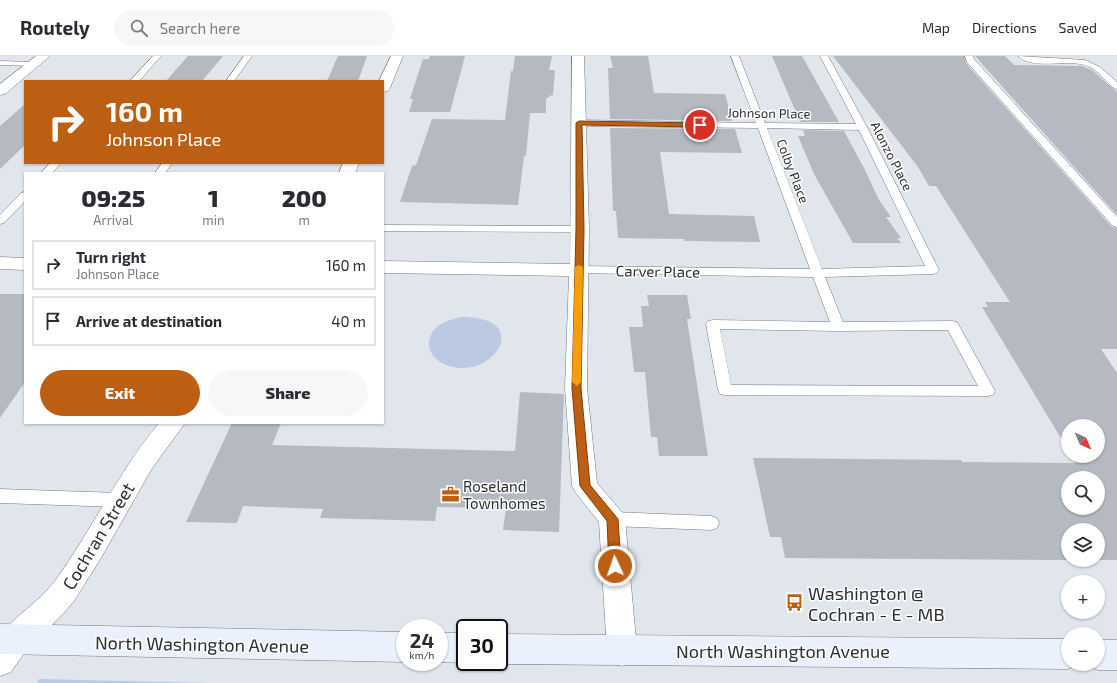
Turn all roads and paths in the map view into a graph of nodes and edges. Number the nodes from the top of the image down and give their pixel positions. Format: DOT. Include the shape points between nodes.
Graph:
graph roads {
  1 [pos="157,56"];
  2 [pos="248,56"];
  3 [pos="397,56"];
  4 [pos="578,56"];
  5 [pos="735,56"];
  6 [pos="824,56"];
  7 [pos="969,56"];
  8 [pos="1022,56"];
  9 [pos="39,60"];
  10 [pos="0,63"];
  11 [pos="135,80"];
  12 [pos="231,80"];
  13 [pos="384,86"];
  14 [pos="1117,86"];
  15 [pos="0,91"];
  16 [pos="579,123"];
  17 [pos="761,126"];
  18 [pos="862,127"];
  19 [pos="55,164"];
  20 [pos="47,172"];
  21 [pos="24,196"];
  22 [pos="0,221"];
  23 [pos="1117,224"];
  24 [pos="384,228"];
  25 [pos="580,229"];
  26 [pos="0,263"];
  27 [pos="24,264"];
  28 [pos="384,267"];
  29 [pos="579,270"];
  30 [pos="933,270"];
  31 [pos="818,273"];
  32 [pos="838,327"];
  33 [pos="172,424"];
  34 [pos="0,496"];
  35 [pos="118,500"];
  36 [pos="612,519"];
  37 [pos="711,523"];
  38 [pos="5,647"];
  39 [pos="396,647"];
  40 [pos="508,649"];
  41 [pos="622,651"];
  42 [pos="1061,654"];
  43 [pos="1105,655"];
  44 [pos="1117,655"];
  1 -- 11 [label="lane"];
  2 -- 12 [label="lane"];
  3 -- 13 [label="street"];
  4 -- 16 [label="street"];
  5 -- 17 [label="lane, Colby Place"];
  6 -- 18 [label="lane, Alonzo Place"];
  7 -- 23 [label="lane"];
  8 -- 14 [label="lane" via="1037,61 1092,65"];
  9 -- 10 [label="lane"];
  9 -- 15 [label="street"];
  16 -- 17 [label="lane, Johnson Place"];
  16 -- 25 [label="street"];
  17 -- 18 [label="lane, Johnson Place"];
  17 -- 31 [label="lane, Colby Place"];
  18 -- 30 [label="lane, Alonzo Place"];
  19 -- 20 [label="lane"];
  21 -- 22 [label="lane"];
  24 -- 25 [label="lane"];
  25 -- 29 [label="street"];
  26 -- 27 [label="street"];
  28 -- 29 [label="street, Carver Place"];
  29 -- 31 [label="lane, Carver Place"];
  29 -- 36 [label="street" via="576,388 585,486"];
  30 -- 31 [label="lane, Carver Place"];
  31 -- 32 [label="lane, Colby Place"];
  32 -- 32 [label="lane" via="952,325 988,391 725,390 713,324"];
  33 -- 35 [label="street, Cochran Street" via="157,441"];
  34 -- 35 [label="lane"];
  35 -- 38 [label="street, Cochran Street" via="90,553 63,594"];
  36 -- 37 [label="lane"];
  36 -- 41 [label="street"];
  38 -- 39 [label="street, North Washington Avenue"];
  40 -- 41 [label="street, North Washington Avenue"];
  41 -- 42 [label="street, North Washington Avenue"];
  43 -- 44 [label="street"];
}
